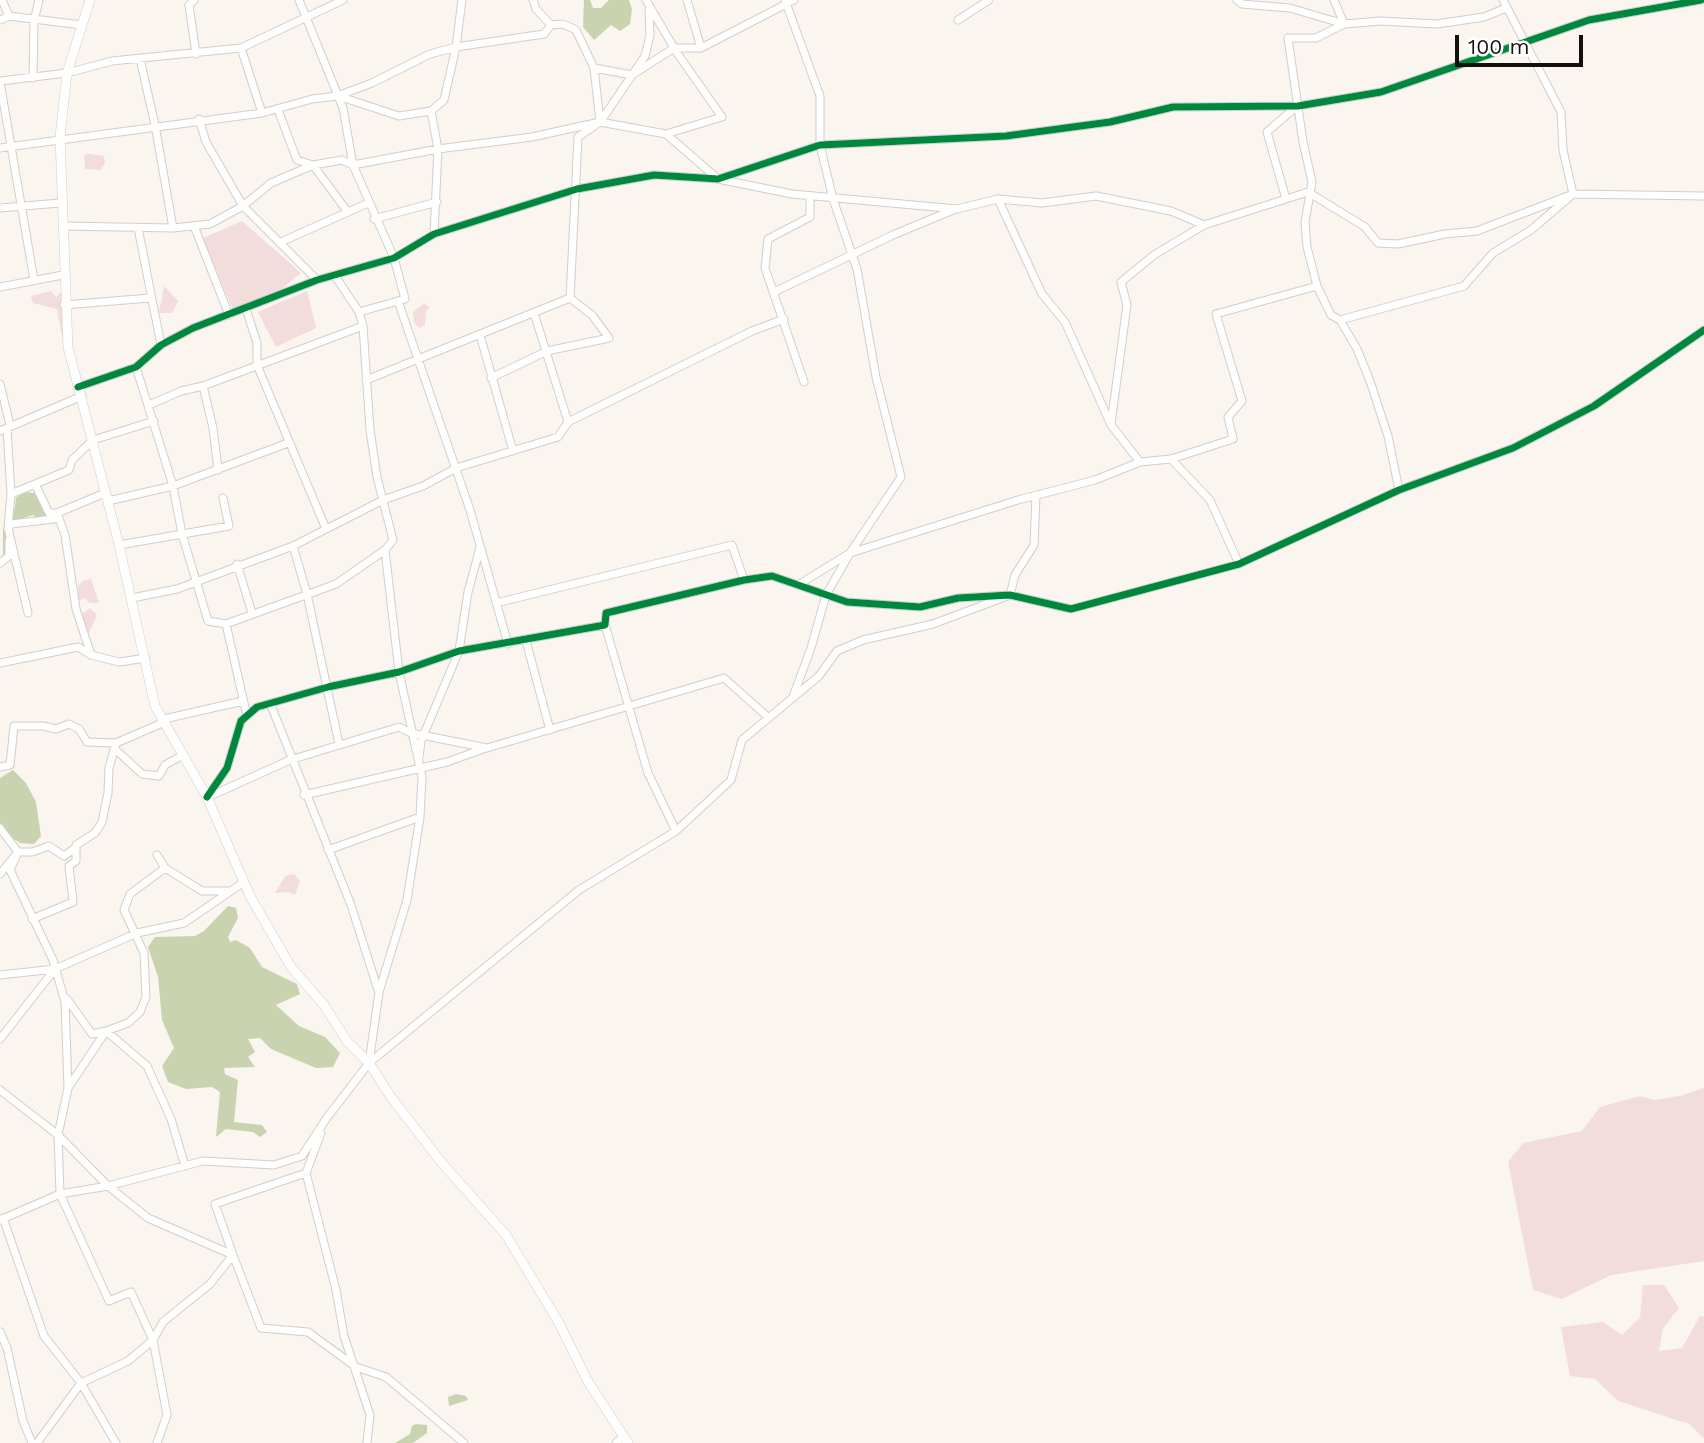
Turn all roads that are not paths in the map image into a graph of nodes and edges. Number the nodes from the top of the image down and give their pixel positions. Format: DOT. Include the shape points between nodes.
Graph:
graph roads {
  1 [pos="2,0"];
  2 [pos="39,0"];
  3 [pos="90,0"];
  4 [pos="194,0"];
  5 [pos="299,0"];
  6 [pos="343,0"];
  7 [pos="462,0"];
  8 [pos="533,0"];
  9 [pos="687,0"];
  10 [pos="794,0"];
  11 [pos="989,0"];
  12 [pos="1237,0"];
  13 [pos="1335,0"];
  14 [pos="1503,0"];
  15 [pos="1701,0"];
  16 [pos="785,2"];
  17 [pos="647,3"];
  18 [pos="1506,8"];
  19 [pos="9,16"];
  20 [pos="306,19"];
  21 [pos="0,20"];
  22 [pos="958,20"];
  23 [pos="34,21"];
  24 [pos="82,24"];
  25 [pos="1343,24"];
  26 [pos="551,25"];
  27 [pos="1524,43"];
  28 [pos="456,47"];
  29 [pos="241,48"];
  30 [pos="674,48"];
  31 [pos="701,48"];
  32 [pos="196,54"];
  33 [pos="139,59"];
  34 [pos="594,68"];
  35 [pos="68,73"];
  36 [pos="632,75"];
  37 [pos="33,78"];
  38 [pos="0,81"];
  39 [pos="337,96"];
  40 [pos="1298,106"];
  41 [pos="278,110"];
  42 [pos="431,111"];
  43 [pos="262,113"];
  44 [pos="199,119"];
  45 [pos="600,122"];
  46 [pos="155,125"];
  47 [pos="666,134"];
  48 [pos="60,138"];
  49 [pos="12,145"];
  50 [pos="820,145"];
  51 [pos="0,148"];
  52 [pos="438,149"];
  53 [pos="313,164"];
  54 [pos="353,165"];
  55 [pos="718,179"];
  56 [pos="576,189"];
  57 [pos="1308,192"];
  58 [pos="1573,194"];
  59 [pos="810,196"];
  60 [pos="1704,196"];
  61 [pos="833,199"];
  62 [pos="998,199"];
  63 [pos="1286,199"];
  64 [pos="436,202"];
  65 [pos="60,203"];
  66 [pos="368,204"];
  67 [pos="21,205"];
  68 [pos="243,206"];
  69 [pos="0,208"];
  70 [pos="957,209"];
  71 [pos="347,211"];
  72 [pos="374,219"];
  73 [pos="1204,225"];
  74 [pos="63,226"];
  75 [pos="194,226"];
  76 [pos="138,228"];
  77 [pos="173,228"];
  78 [pos="434,233"];
  79 [pos="281,242"];
  80 [pos="851,254"];
  81 [pos="394,258"];
  82 [pos="63,275"];
  83 [pos="335,276"];
  84 [pos="34,280"];
  85 [pos="317,280"];
  86 [pos="1317,286"];
  87 [pos="0,287"];
  88 [pos="774,292"];
  89 [pos="150,298"];
  90 [pos="570,298"];
  91 [pos="398,301"];
  92 [pos="64,304"];
  93 [pos="246,309"];
  94 [pos="359,312"];
  95 [pos="534,313"];
  96 [pos="229,315"];
  97 [pos="783,319"];
  98 [pos="1340,320"];
  99 [pos="363,326"];
  100 [pos="1704,330"];
  101 [pos="480,335"];
  102 [pos="161,345"];
  103 [pos="547,351"];
  104 [pos="418,361"];
  105 [pos="257,365"];
  106 [pos="136,367"];
  107 [pos="491,378"];
  108 [pos="366,380"];
  109 [pos="804,382"];
  110 [pos="0,384"];
  111 [pos="203,386"];
  112 [pos="80,392"];
  113 [pos="149,405"];
  114 [pos="154,421"];
  115 [pos="568,422"];
  116 [pos="1111,425"];
  117 [pos="6,428"];
  118 [pos="93,440"];
  119 [pos="288,443"];
  120 [pos="513,451"];
  121 [pos="1171,458"];
  122 [pos="1140,462"];
  123 [pos="456,468"];
  124 [pos="218,470"];
  125 [pos="36,486"];
  126 [pos="173,486"];
  127 [pos="1399,490"];
  128 [pos="11,494"];
  129 [pos="1036,496"];
  130 [pos="106,497"];
  131 [pos="223,498"];
  132 [pos="383,500"];
  133 [pos="10,507"];
  134 [pos="0,508"];
  135 [pos="57,513"];
  136 [pos="8,528"];
  137 [pos="327,529"];
  138 [pos="182,534"];
  139 [pos="119,545"];
  140 [pos="293,546"];
  141 [pos="481,548"];
  142 [pos="385,550"];
  143 [pos="850,553"];
  144 [pos="0,563"];
  145 [pos="237,564"];
  146 [pos="1239,564"];
  147 [pos="744,580"];
  148 [pos="196,583"];
  149 [pos="798,585"];
  150 [pos="307,594"];
  151 [pos="825,595"];
  152 [pos="1010,595"];
  153 [pos="132,598"];
  154 [pos="496,603"];
  155 [pos="28,612"];
  156 [pos="252,614"];
  157 [pos="226,624"];
  158 [pos="605,625"];
  159 [pos="526,641"];
  160 [pos="508,644"];
  161 [pos="459,650"];
  162 [pos="91,655"];
  163 [pos="146,658"];
  164 [pos="0,663"];
  165 [pos="399,672"];
  166 [pos="328,687"];
  167 [pos="794,695"];
  168 [pos="243,701"];
  169 [pos="270,703"];
  170 [pos="627,705"];
  171 [pos="247,716"];
  172 [pos="769,718"];
  173 [pos="164,719"];
  174 [pos="550,730"];
  175 [pos="411,733"];
  176 [pos="424,734"];
  177 [pos="339,744"];
  178 [pos="116,746"];
  179 [pos="487,748"];
  180 [pos="183,755"];
  181 [pos="290,760"];
  182 [pos="419,766"];
  183 [pos="0,767"];
  184 [pos="304,795"];
  185 [pos="207,797"];
  186 [pos="420,817"];
  187 [pos="0,828"];
  188 [pos="676,831"];
  189 [pos="75,848"];
  190 [pos="328,850"];
  191 [pos="18,852"];
  192 [pos="157,855"];
  193 [pos="165,868"];
  194 [pos="0,874"];
  195 [pos="244,882"];
  196 [pos="232,890"];
  197 [pos="32,919"];
  198 [pos="137,933"];
  199 [pos="55,969"];
  200 [pos="0,975"];
  201 [pos="379,992"];
  202 [pos="106,1031"];
  203 [pos="0,1039"];
  204 [pos="369,1063"];
  205 [pos="68,1088"];
  206 [pos="0,1090"];
  207 [pos="326,1119"];
  208 [pos="58,1135"];
  209 [pos="185,1166"];
  210 [pos="306,1173"];
  211 [pos="108,1186"];
  212 [pos="60,1194"];
  213 [pos="1,1218"];
  214 [pos="233,1255"];
  215 [pos="0,1332"];
  216 [pos="153,1340"];
  217 [pos="356,1367"];
  218 [pos="81,1383"];
  219 [pos="626,1439"];
  220 [pos="34,1443"];
  221 [pos="116,1443"];
  222 [pos="157,1443"];
  223 [pos="367,1443"];
  224 [pos="464,1443"];
  225 [pos="616,1443"];
  1 -- 19 [label="street"];
  2 -- 23 [label="street"];
  3 -- 24 [label="street"];
  4 -- 32 [label="street" via="190,5"];
  5 -- 20 [label="street"];
  6 -- 20 [label="street"];
  7 -- 28 [label="street"];
  8 -- 26 [label="street"];
  9 -- 31 [label="street"];
  10 -- 16 [label="street"];
  11 -- 22 [label="street"];
  12 -- 25 [label="street" via="1290,8"];
  13 -- 25 [label="street"];
  14 -- 18 [label="street"];
  15 -- 27 [label="street" via="1589,20"];
  16 -- 31 [label="street"];
  16 -- 50 [label="street" via="820,96"];
  17 -- 30 [label="street"];
  17 -- 36 [label="street" via="650,35 645,57"];
  18 -- 25 [label="street" via="1484,17 1437,24"];
  18 -- 27 [label="street"];
  19 -- 21 [label="street"];
  19 -- 23 [label="street"];
  20 -- 29 [label="street"];
  20 -- 39 [label="street"];
  23 -- 24 [label="street"];
  23 -- 37 [label="street"];
  24 -- 35 [label="street"];
  25 -- 40 [label="street" via="1316,38 1288,37"];
  26 -- 28 [label="street" via="544,34"];
  26 -- 34 [label="street" via="576,30"];
  27 -- 40 [label="street" via="1381,92"];
  27 -- 58 [label="street" via="1560,112"];
  28 -- 39 [label="street" via="419,58"];
  28 -- 42 [label="street" via="443,100"];
  29 -- 32 [label="street"];
  29 -- 43 [label="street"];
  30 -- 31 [label="street"];
  30 -- 36 [label="street"];
  30 -- 47 [label="street" via="722,117"];
  32 -- 33 [label="street"];
  33 -- 35 [label="street"];
  33 -- 46 [label="street"];
  34 -- 36 [label="street"];
  34 -- 45 [label="street"];
  35 -- 37 [label="street"];
  35 -- 48 [label="street"];
  36 -- 45 [label="street"];
  37 -- 38 [label="street"];
  38 -- 49 [label="street"];
  39 -- 41 [label="street"];
  39 -- 42 [label="street" via="399,116"];
  39 -- 54 [label="street" via="346,119"];
  40 -- 50 [label="street" via="1172,107 1111,122 1006,136"];
  40 -- 57 [label="street" via="1312,182"];
  40 -- 63 [label="street" via="1267,132"];
  41 -- 43 [label="street"];
  41 -- 53 [label="street" via="297,160"];
  42 -- 52 [label="street"];
  43 -- 44 [label="street"];
  44 -- 46 [label="street"];
  44 -- 68 [label="street" via="206,142"];
  45 -- 47 [label="street"];
  45 -- 52 [label="street" via="532,137"];
  45 -- 56 [label="street" via="578,137"];
  46 -- 48 [label="street"];
  46 -- 77 [label="street"];
  47 -- 55 [label="street"];
  48 -- 49 [label="street"];
  48 -- 65 [label="street"];
  49 -- 51 [label="street"];
  49 -- 67 [label="street"];
  50 -- 55 [label="street"];
  50 -- 61 [label="street"];
  52 -- 54 [label="street"];
  52 -- 64 [label="street"];
  53 -- 54 [label="street" via="342,160"];
  53 -- 68 [label="street" via="271,183"];
  53 -- 71 [label="street"];
  54 -- 66 [label="street"];
  55 -- 56 [label="street" via="654,175"];
  55 -- 59 [label="street"];
  56 -- 78 [label="street"];
  56 -- 90 [label="street"];
  57 -- 58 [label="street" via="1365,227 1378,243 1398,244 1477,231"];
  57 -- 63 [label="street"];
  57 -- 86 [label="street" via="1307,247"];
  58 -- 60 [label="street"];
  58 -- 98 [label="street" via="1531,230 1493,253 1464,286"];
  59 -- 61 [label="street"];
  59 -- 88 [label="street" via="810,217 768,239 765,268"];
  61 -- 70 [label="street"];
  61 -- 80 [label="street"];
  62 -- 70 [label="street"];
  62 -- 73 [label="street" via="1042,203 1096,196 1171,211"];
  62 -- 116 [label="street" via="1042,294 1065,322"];
  63 -- 73 [label="street"];
  64 -- 72 [label="street"];
  64 -- 78 [label="street"];
  65 -- 67 [label="street"];
  65 -- 74 [label="street"];
  66 -- 71 [label="street"];
  66 -- 72 [label="street"];
  67 -- 69 [label="street"];
  67 -- 84 [label="street"];
  68 -- 75 [label="street" via="210,224"];
  68 -- 79 [label="street"];
  70 -- 80 [label="street"];
  71 -- 79 [label="street"];
  72 -- 81 [label="street"];
  73 -- 116 [label="street" via="1154,255 1121,282 1127,305"];
  74 -- 76 [label="street"];
  74 -- 82 [label="street"];
  75 -- 77 [label="street"];
  75 -- 96 [label="street"];
  76 -- 77 [label="street"];
  76 -- 89 [label="street"];
  78 -- 81 [label="street"];
  79 -- 85 [label="street"];
  80 -- 88 [label="street"];
  80 -- 143 [label="street" via="901,477"];
  81 -- 83 [label="street"];
  81 -- 91 [label="street" via="405,299"];
  82 -- 84 [label="street"];
  82 -- 92 [label="street"];
  83 -- 85 [label="street"];
  83 -- 94 [label="street"];
  84 -- 87 [label="street"];
  85 -- 93 [label="street"];
  86 -- 98 [label="street" via="1331,315"];
  86 -- 121 [label="street" via="1216,314 1242,401 1228,417 1233,439"];
  88 -- 97 [label="street"];
  89 -- 92 [label="street"];
  89 -- 102 [label="street"];
  90 -- 95 [label="street"];
  90 -- 103 [label="street" via="592,314 609,338"];
  91 -- 94 [label="street"];
  91 -- 104 [label="street"];
  92 -- 112 [label="street" via="68,347"];
  93 -- 96 [label="street"];
  93 -- 105 [label="street" via="257,344"];
  94 -- 99 [label="street"];
  95 -- 101 [label="street"];
  95 -- 103 [label="street"];
  96 -- 102 [label="street"];
  97 -- 109 [label="street"];
  97 -- 115 [label="street"];
  98 -- 127 [label="street" via="1370,381"];
  99 -- 105 [label="street"];
  99 -- 108 [label="street"];
  100 -- 127 [label="street" via="1594,407 1513,449"];
  101 -- 104 [label="street"];
  101 -- 107 [label="street"];
  102 -- 106 [label="street"];
  103 -- 107 [label="street"];
  103 -- 115 [label="street"];
  104 -- 108 [label="street"];
  104 -- 123 [label="street"];
  105 -- 111 [label="street"];
  105 -- 119 [label="street"];
  106 -- 112 [label="street"];
  106 -- 113 [label="street"];
  107 -- 120 [label="street"];
  108 -- 132 [label="street"];
  110 -- 117 [label="street"];
  111 -- 113 [label="street"];
  111 -- 124 [label="street"];
  112 -- 117 [label="street"];
  112 -- 118 [label="street"];
  113 -- 114 [label="street"];
  114 -- 118 [label="street"];
  114 -- 126 [label="street"];
  115 -- 120 [label="street" via="558,437"];
  116 -- 122 [label="street"];
  117 -- 128 [label="street"];
  118 -- 125 [label="street" via="72,460 69,470"];
  118 -- 130 [label="street"];
  119 -- 124 [label="street"];
  119 -- 137 [label="street"];
  120 -- 123 [label="street"];
  121 -- 122 [label="street"];
  121 -- 146 [label="street" via="1210,500"];
  122 -- 129 [label="street"];
  123 -- 132 [label="street"];
  123 -- 141 [label="street"];
  124 -- 126 [label="street"];
  125 -- 128 [label="street"];
  125 -- 135 [label="street" via="49,513"];
  126 -- 130 [label="street"];
  126 -- 138 [label="street"];
  127 -- 146 [label="street"];
  128 -- 133 [label="street"];
  129 -- 143 [label="street"];
  129 -- 152 [label="street" via="1034,545 1015,575"];
  130 -- 135 [label="street"];
  130 -- 139 [label="street"];
  131 -- 138 [label="street" via="229,526"];
  132 -- 137 [label="street"];
  132 -- 142 [label="street" via="393,540"];
  133 -- 134 [label="street"];
  133 -- 136 [label="street"];
  135 -- 136 [label="street" via="54,519"];
  135 -- 162 [label="street" via="79,622"];
  136 -- 144 [label="street" via="9,556"];
  136 -- 155 [label="street"];
  137 -- 140 [label="street"];
  138 -- 139 [label="street"];
  138 -- 148 [label="street"];
  139 -- 153 [label="street"];
  140 -- 145 [label="street"];
  140 -- 150 [label="street"];
  141 -- 154 [label="street"];
  141 -- 161 [label="street"];
  142 -- 150 [label="street" via="336,584"];
  142 -- 165 [label="street"];
  143 -- 149 [label="street"];
  143 -- 151 [label="street"];
  145 -- 148 [label="street"];
  145 -- 156 [label="street"];
  146 -- 152 [label="street" via="1071,608"];
  147 -- 149 [label="street" via="772,576"];
  147 -- 154 [label="street" via="732,545"];
  147 -- 158 [label="street" via="606,613"];
  148 -- 153 [label="street"];
  148 -- 157 [label="street" via="208,621"];
  149 -- 151 [label="street"];
  150 -- 156 [label="street"];
  150 -- 166 [label="street"];
  151 -- 152 [label="street" via="847,602 920,607 958,598"];
  151 -- 167 [label="street"];
  152 -- 167 [label="street" via="933,624 863,640 837,651 819,676"];
  153 -- 163 [label="street"];
  154 -- 160 [label="street"];
  156 -- 157 [label="street"];
  157 -- 168 [label="street"];
  158 -- 159 [label="street"];
  158 -- 170 [label="street"];
  159 -- 160 [label="street"];
  159 -- 174 [label="street"];
  160 -- 161 [label="street"];
  161 -- 165 [label="street"];
  161 -- 176 [label="street"];
  162 -- 163 [label="street" via="119,662"];
  162 -- 164 [label="street" via="78,648"];
  163 -- 173 [label="street" via="155,706"];
  165 -- 166 [label="street"];
  165 -- 175 [label="street"];
  166 -- 169 [label="street"];
  166 -- 177 [label="street"];
  167 -- 172 [label="street"];
  168 -- 171 [label="street"];
  168 -- 173 [label="street"];
  169 -- 171 [label="street"];
  169 -- 181 [label="street"];
  170 -- 172 [label="street" via="724,678"];
  170 -- 174 [label="street"];
  170 -- 188 [label="street" via="648,773"];
  171 -- 185 [label="street" via="241,721 227,768"];
  172 -- 188 [label="street" via="742,740 731,780"];
  173 -- 178 [label="street"];
  173 -- 180 [label="street"];
  174 -- 179 [label="street"];
  175 -- 176 [label="street"];
  175 -- 177 [label="street" via="398,727"];
  175 -- 182 [label="street"];
  176 -- 179 [label="street"];
  176 -- 182 [label="street"];
  177 -- 181 [label="street"];
  178 -- 180 [label="street" via="142,774 159,776 165,765"];
  178 -- 183 [label="street" via="87,742 79,729 69,724 56,729 14,726 10,765"];
  178 -- 189 [label="street" via="100,829"];
  179 -- 182 [label="street"];
  180 -- 185 [label="street"];
  181 -- 184 [label="street"];
  181 -- 185 [label="street"];
  182 -- 184 [label="street"];
  182 -- 186 [label="street"];
  184 -- 190 [label="street"];
  185 -- 195 [label="street"];
  186 -- 190 [label="street"];
  186 -- 201 [label="street" via="407,900"];
  187 -- 191 [label="street"];
  188 -- 204 [label="street" via="579,890"];
  189 -- 191 [label="street" via="64,856 49,846"];
  189 -- 197 [label="street" via="76,861 69,866 73,902"];
  190 -- 201 [label="street"];
  191 -- 194 [label="street"];
  191 -- 197 [label="street" via="10,870"];
  192 -- 193 [label="street"];
  193 -- 196 [label="street" via="202,891"];
  193 -- 198 [label="street" via="126,900 124,910"];
  195 -- 196 [label="street"];
  195 -- 204 [label="street" via="291,967"];
  196 -- 198 [label="street" via="184,923"];
  197 -- 199 [label="street"];
  198 -- 199 [label="street"];
  198 -- 202 [label="street" via="144,953 146,997 140,1012 128,1023"];
  199 -- 200 [label="street"];
  199 -- 202 [label="street" via="70,1007 92,1034"];
  199 -- 203 [label="street"];
  199 -- 205 [label="street" via="65,1002"];
  201 -- 204 [label="street"];
  202 -- 205 [label="street"];
  202 -- 209 [label="street" via="147,1066 171,1119"];
  204 -- 207 [label="street"];
  204 -- 219 [label="street" via="442,1162 506,1235 587,1380"];
  205 -- 208 [label="street"];
  206 -- 208 [label="street"];
  207 -- 209 [label="street" via="302,1156 274,1166 203,1161"];
  207 -- 210 [label="street"];
  208 -- 211 [label="street"];
  208 -- 212 [label="street"];
  209 -- 211 [label="street"];
  210 -- 214 [label="street" via="215,1204"];
  210 -- 217 [label="street" via="344,1336"];
  211 -- 212 [label="street"];
  211 -- 214 [label="street" via="148,1218"];
  212 -- 213 [label="street"];
  212 -- 216 [label="street" via="109,1301 131,1292"];
  213 -- 218 [label="street" via="44,1336"];
  214 -- 216 [label="street" via="210,1284 163,1322"];
  214 -- 217 [label="street" via="261,1328 308,1332"];
  215 -- 220 [label="street" via="23,1421"];
  216 -- 218 [label="street" via="128,1361"];
  216 -- 222 [label="street" via="167,1415"];
  217 -- 223 [label="street" via="370,1415"];
  217 -- 224 [label="street" via="386,1377"];
  218 -- 220 [label="street"];
  218 -- 221 [label="street"];
  219 -- 225 [label="street"];
}
